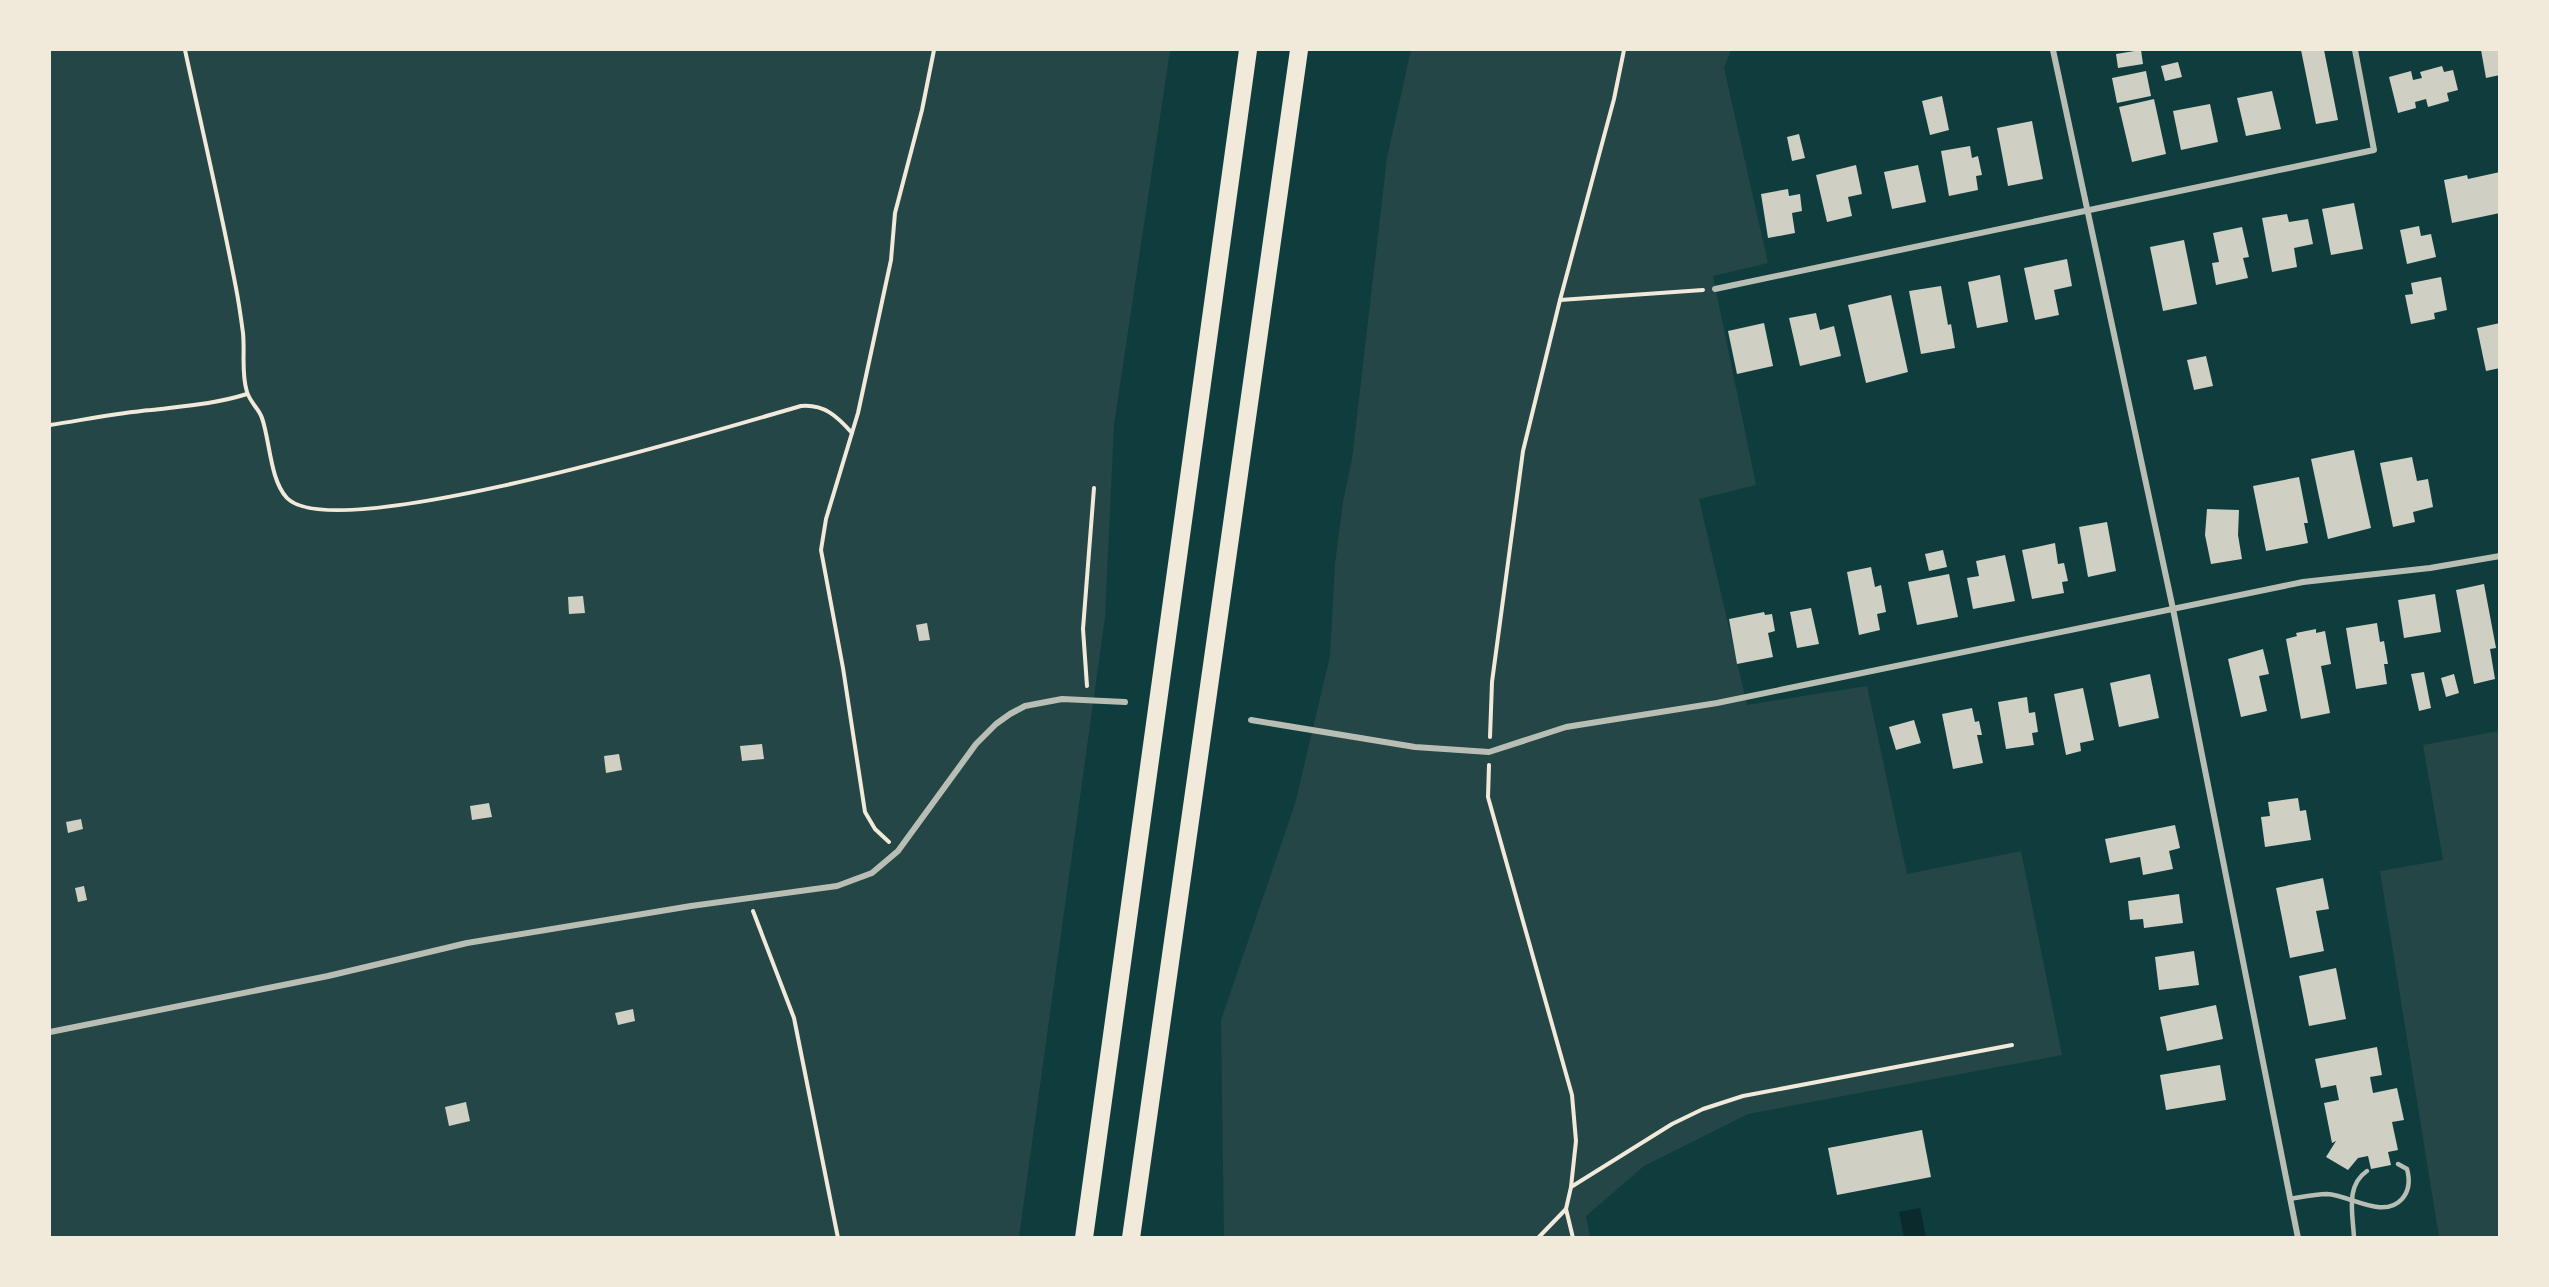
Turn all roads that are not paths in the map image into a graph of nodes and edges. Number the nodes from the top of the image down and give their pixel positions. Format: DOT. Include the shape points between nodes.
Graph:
graph roads {
  1 [pos="1248,50"];
  2 [pos="1299,50"];
  3 [pos="2053,50"];
  4 [pos="2355,50"];
  5 [pos="2088,208"];
  6 [pos="1715,289"];
  7 [pos="2499,556"];
  8 [pos="2173,609"];
  9 [pos="1125,702"];
  10 [pos="1251,720"];
  11 [pos="50,1032"];
  12 [pos="2398,1164"];
  13 [pos="2367,1171"];
  14 [pos="2290,1199"];
  15 [pos="2352,1199"];
  16 [pos="1084,1238"];
  17 [pos="1131,1238"];
  18 [pos="2298,1238"];
  19 [pos="2354,1238"];
  1 -- 16 [label="highway"];
  2 -- 17 [label="highway"];
  3 -- 5 [label="street"];
  4 -- 5 [label="street" via="2374,150"];
  5 -- 6 [label="street"];
  5 -- 8 [label="street"];
  7 -- 8 [label="street" via="2302,582"];
  8 -- 10 [label="street" via="1717,703 1566,727 1489,752 1415,747"];
  8 -- 14 [label="street"];
  9 -- 11 [label="street" via="1062,699 1025,706 996,724 960,764 898,852 872,873 837,886 468,943 328,976"];
  12 -- 15 [label="lane" via="2407,1169 2410,1180 2407,1193 2399,1202 2380,1207"];
  13 -- 15 [label="lane" via="2356,1178"];
  14 -- 15 [label="lane" via="2326,1194"];
  14 -- 18 [label="street"];
  15 -- 19 [label="lane"];
}
